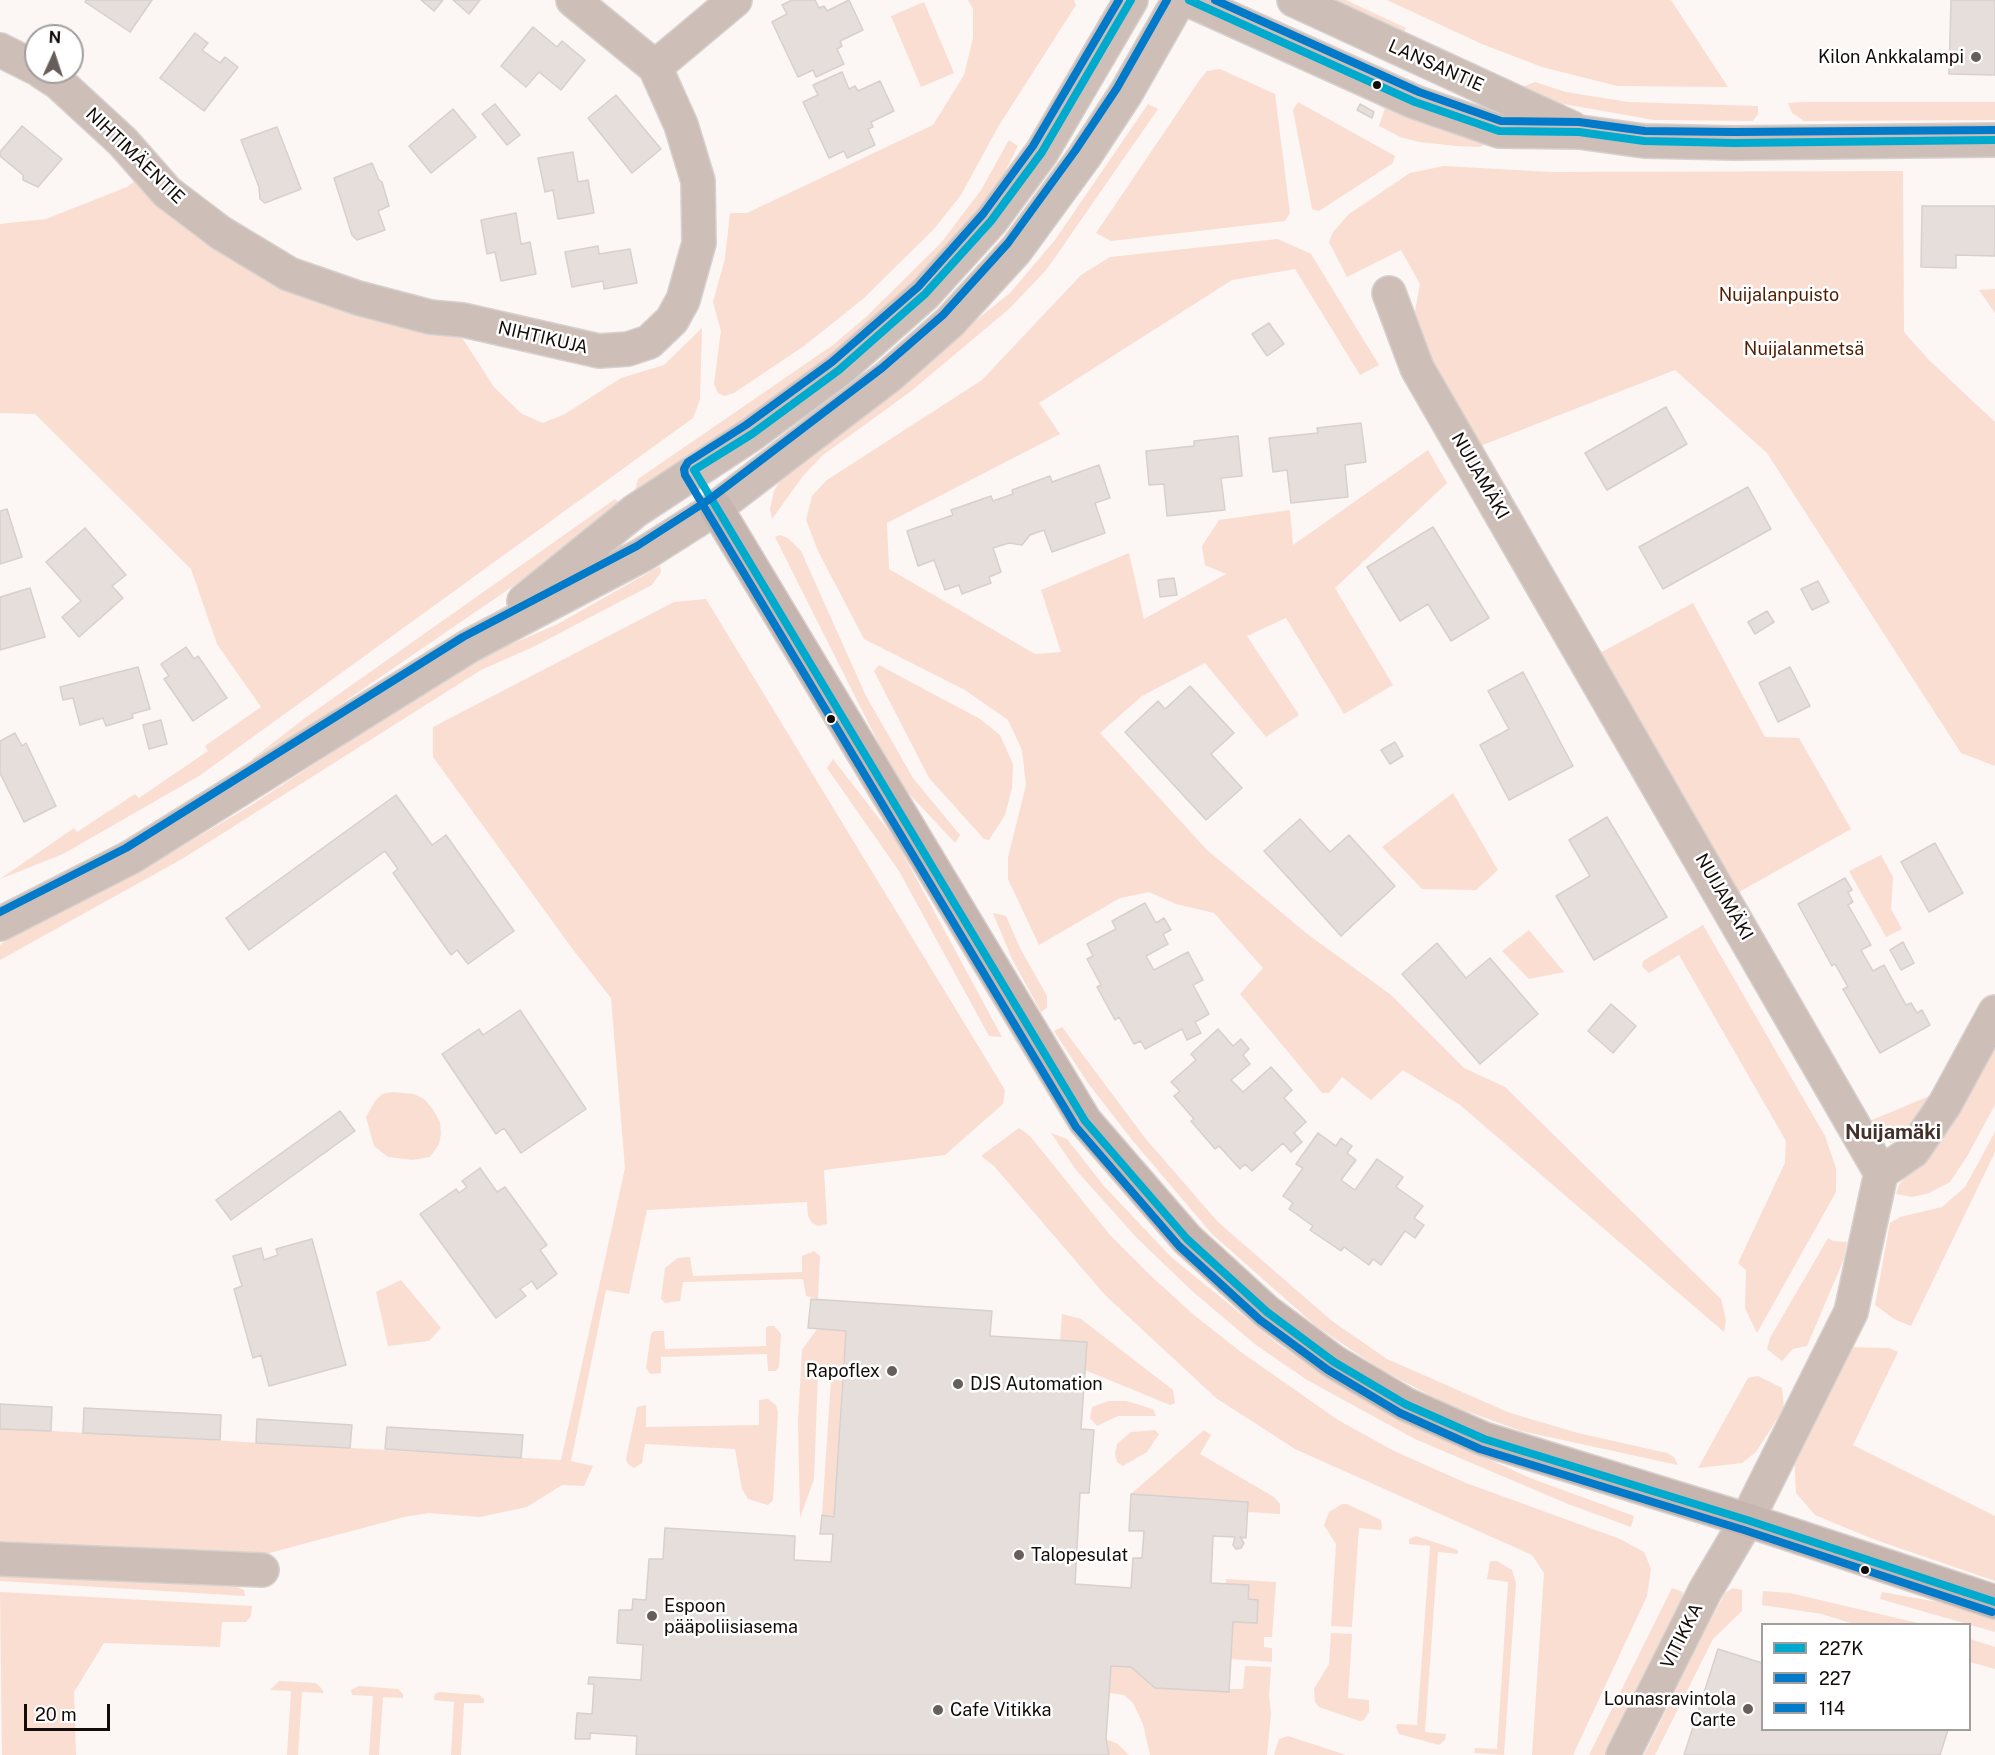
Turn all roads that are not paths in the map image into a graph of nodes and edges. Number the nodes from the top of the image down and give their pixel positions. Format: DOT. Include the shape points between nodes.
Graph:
graph roads {
  1 [pos="573,0"];
  2 [pos="735,0"];
  3 [pos="1131,0"];
  4 [pos="1179,0"];
  5 [pos="1189,0"];
  6 [pos="1294,0"];
  7 [pos="0,50"];
  8 [pos="24,62"];
  9 [pos="655,67"];
  10 [pos="60,84"];
  11 [pos="1579,132"];
  12 [pos="1995,140"];
  13 [pos="1389,293"];
  14 [pos="430,317"];
  15 [pos="694,470"];
  16 [pos="716,507"];
  17 [pos="469,646"];
  18 [pos="38,905"];
  19 [pos="0,916"];
  20 [pos="0,924"];
  21 [pos="1995,1012"];
  22 [pos="1881,1173"];
  23 [pos="1747,1520"];
  24 [pos="0,1558"];
  25 [pos="262,1570"];
  26 [pos="1995,1602"];
  27 [pos="1623,1755"];
  1 -- 9 [label="street"];
  2 -- 9 [label="street"];
  3 -- 15 [label="street" via="1042,152 991,221 926,294 839,370 752,434"];
  4 -- 16 [label="street" via="1154,48 1084,157 983,289 890,376"];
  5 -- 11 [label="street, LANSANTIE" via="1415,102 1499,131"];
  6 -- 11 [label="street, LANSANTIE"];
  7 -- 8 [label="street"];
  9 -- 14 [label="street, NIHTIKUJA" via="681,125 698,181 699,243 683,300 672,320 649,342 628,349 599,351"];
  10 -- 14 [label="street, NIHTIMÄENTIE" via="123,141 167,192 221,233 289,274"];
  11 -- 12 [label="street, LANSANTIE" via="1644,141 1734,143"];
  13 -- 22 [label="street, NUIJAMÄKI" via="1417,368"];
  15 -- 16 [label="street"];
  15 -- 17 [label="street" via="635,511"];
  16 -- 17 [label="street" via="642,555"];
  16 -- 23 [label="main road" via="1084,1121 1187,1239 1267,1312 1334,1362 1405,1404 1484,1439"];
  17 -- 18 [label="street" via="131,857"];
  18 -- 19 [label="street"];
  18 -- 20 [label="street"];
  21 -- 22 [label="street" via="1945,1104 1914,1151"];
  22 -- 23 [label="street" via="1851,1312"];
  23 -- 26 [label="main road"];
  23 -- 27 [label="street, VITIKKA" via="1705,1591"];
  24 -- 25 [label="street"];
}
